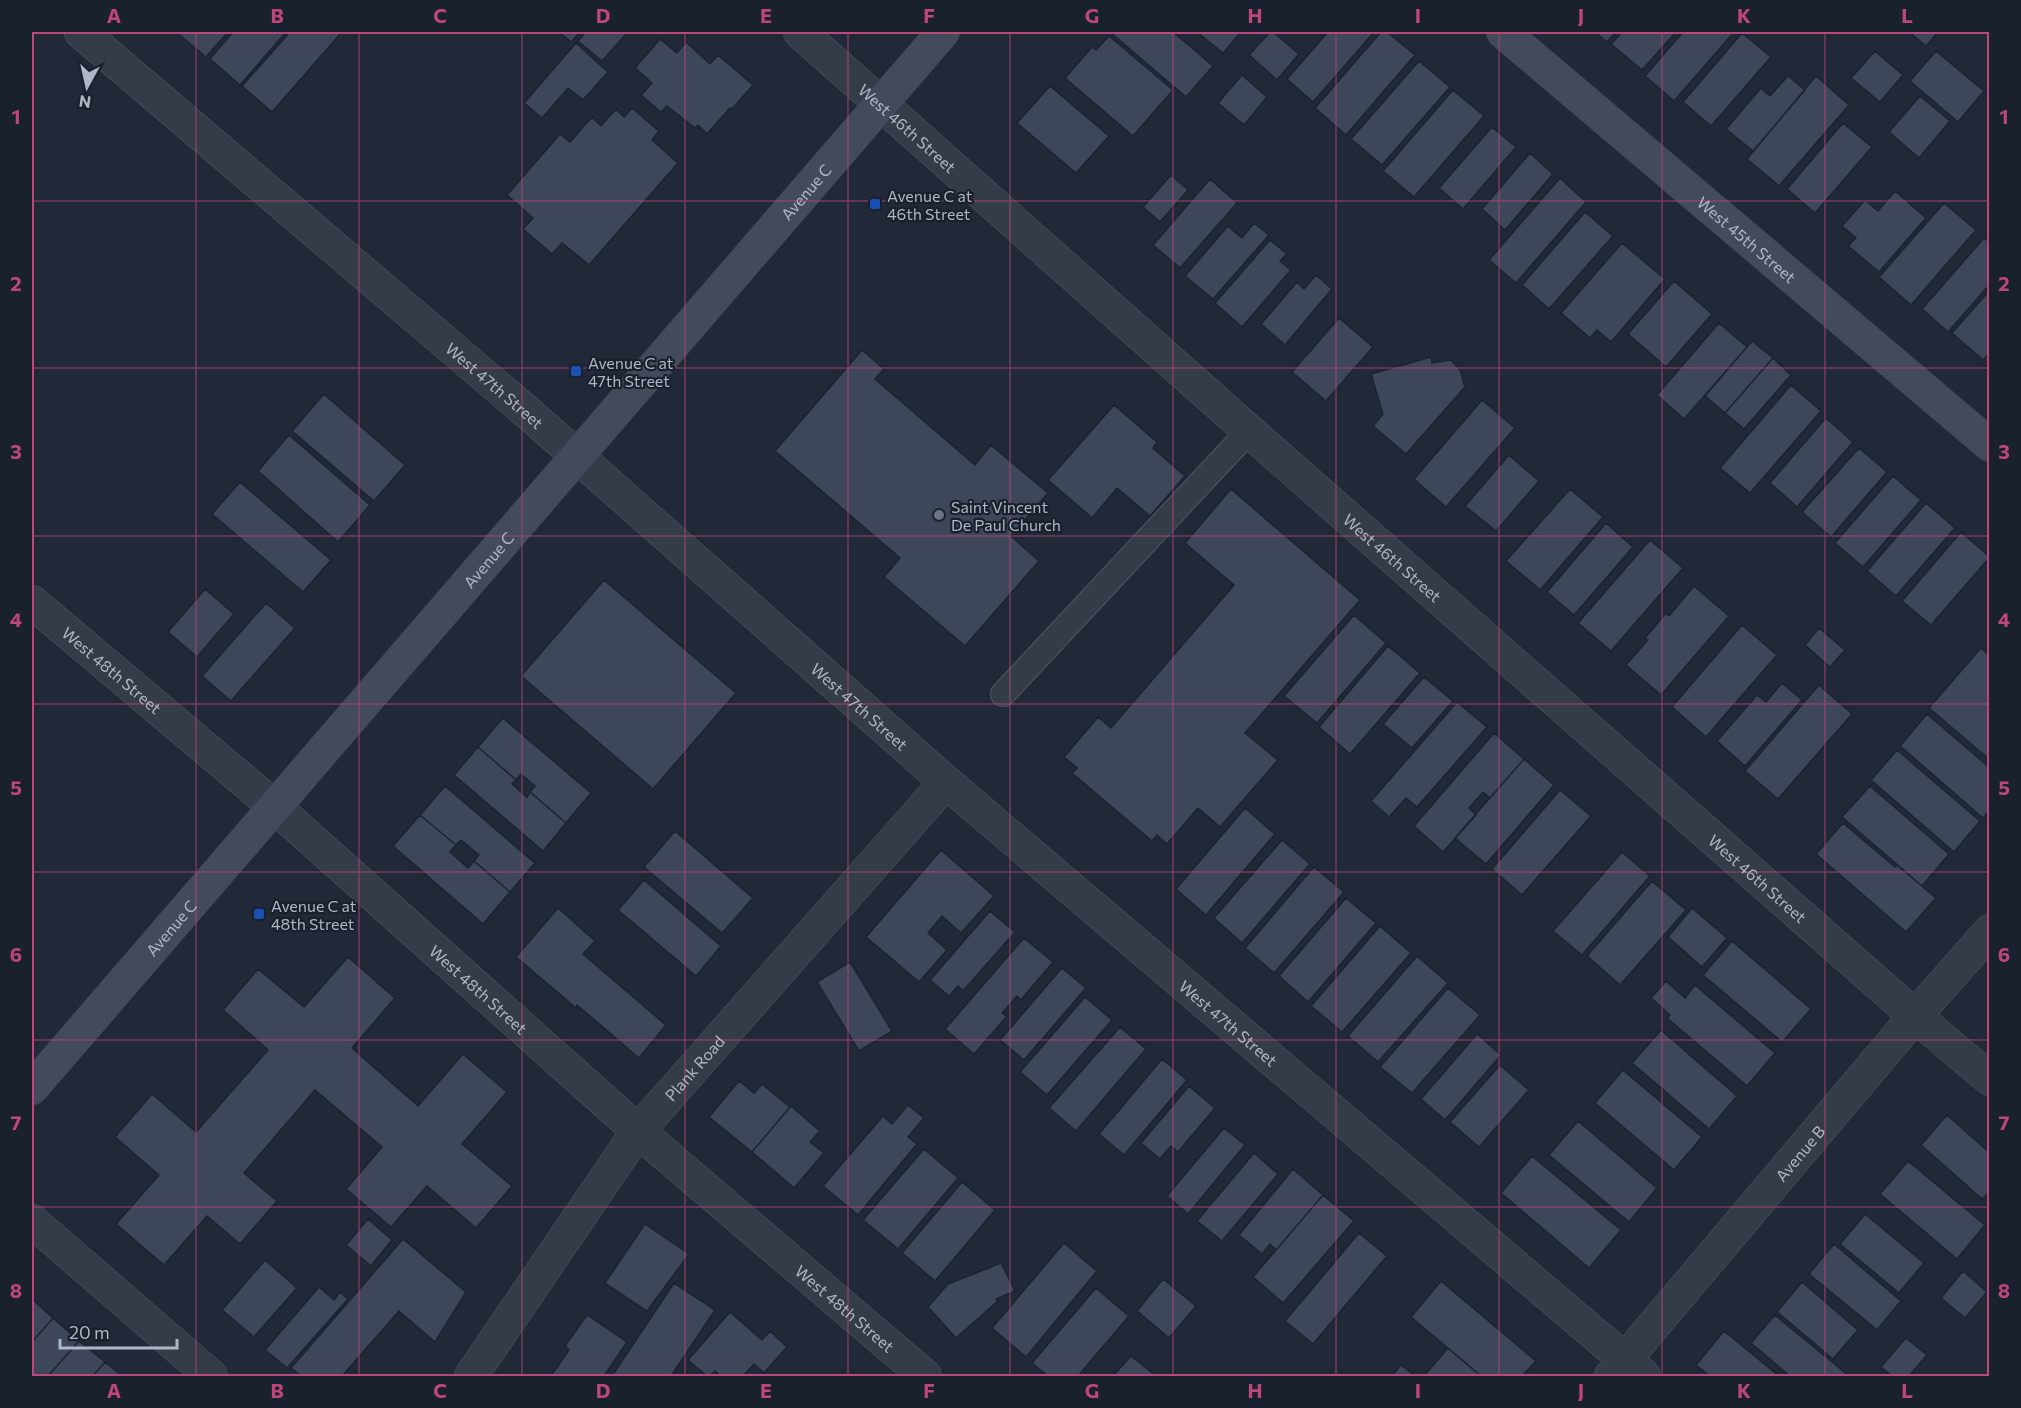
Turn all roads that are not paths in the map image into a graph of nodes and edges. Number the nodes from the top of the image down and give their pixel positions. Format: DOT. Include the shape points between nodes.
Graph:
graph roads {
  1 [pos="81,32"];
  2 [pos="800,32"];
  3 [pos="943,32"];
  4 [pos="1503,32"];
  5 [pos="882,103"];
  6 [pos="1248,431"];
  7 [pos="1989,445"];
  8 [pos="577,456"];
  9 [pos="32,602"];
  10 [pos="1003,694"];
  11 [pos="945,782"];
  12 [pos="274,807"];
  13 [pos="1989,931"];
  14 [pos="1915,1016"];
  15 [pos="1989,1079"];
  16 [pos="32,1088"];
  17 [pos="638,1131"];
  18 [pos="32,1221"];
  19 [pos="484,1369"];
  20 [pos="1626,1371"];
  21 [pos="211,1377"];
  22 [pos="925,1377"];
  1 -- 8 [label="street, West 47th Street"];
  2 -- 5 [label="street, West 46th Street"];
  3 -- 5 [label="main road, Avenue C"];
  4 -- 7 [label="main road, West 45th Street"];
  5 -- 6 [label="street, West 46th Street"];
  5 -- 8 [label="main road, Avenue C"];
  6 -- 10 [label="lane"];
  6 -- 14 [label="street, West 46th Street"];
  8 -- 11 [label="street, West 47th Street"];
  8 -- 12 [label="main road, Avenue C"];
  9 -- 12 [label="street, West 48th Street"];
  11 -- 17 [label="street, Plank Road"];
  11 -- 20 [label="street, West 47th Street"];
  12 -- 16 [label="main road, Avenue C"];
  12 -- 17 [label="street, West 48th Street"];
  13 -- 14 [label="street, Avenue B"];
  14 -- 15 [label="street, West 46th Street"];
  14 -- 20 [label="street, Avenue B"];
  17 -- 19 [label="street, Plank Road"];
  17 -- 22 [label="street, West 48th Street"];
  18 -- 21 [label="street"];
}
